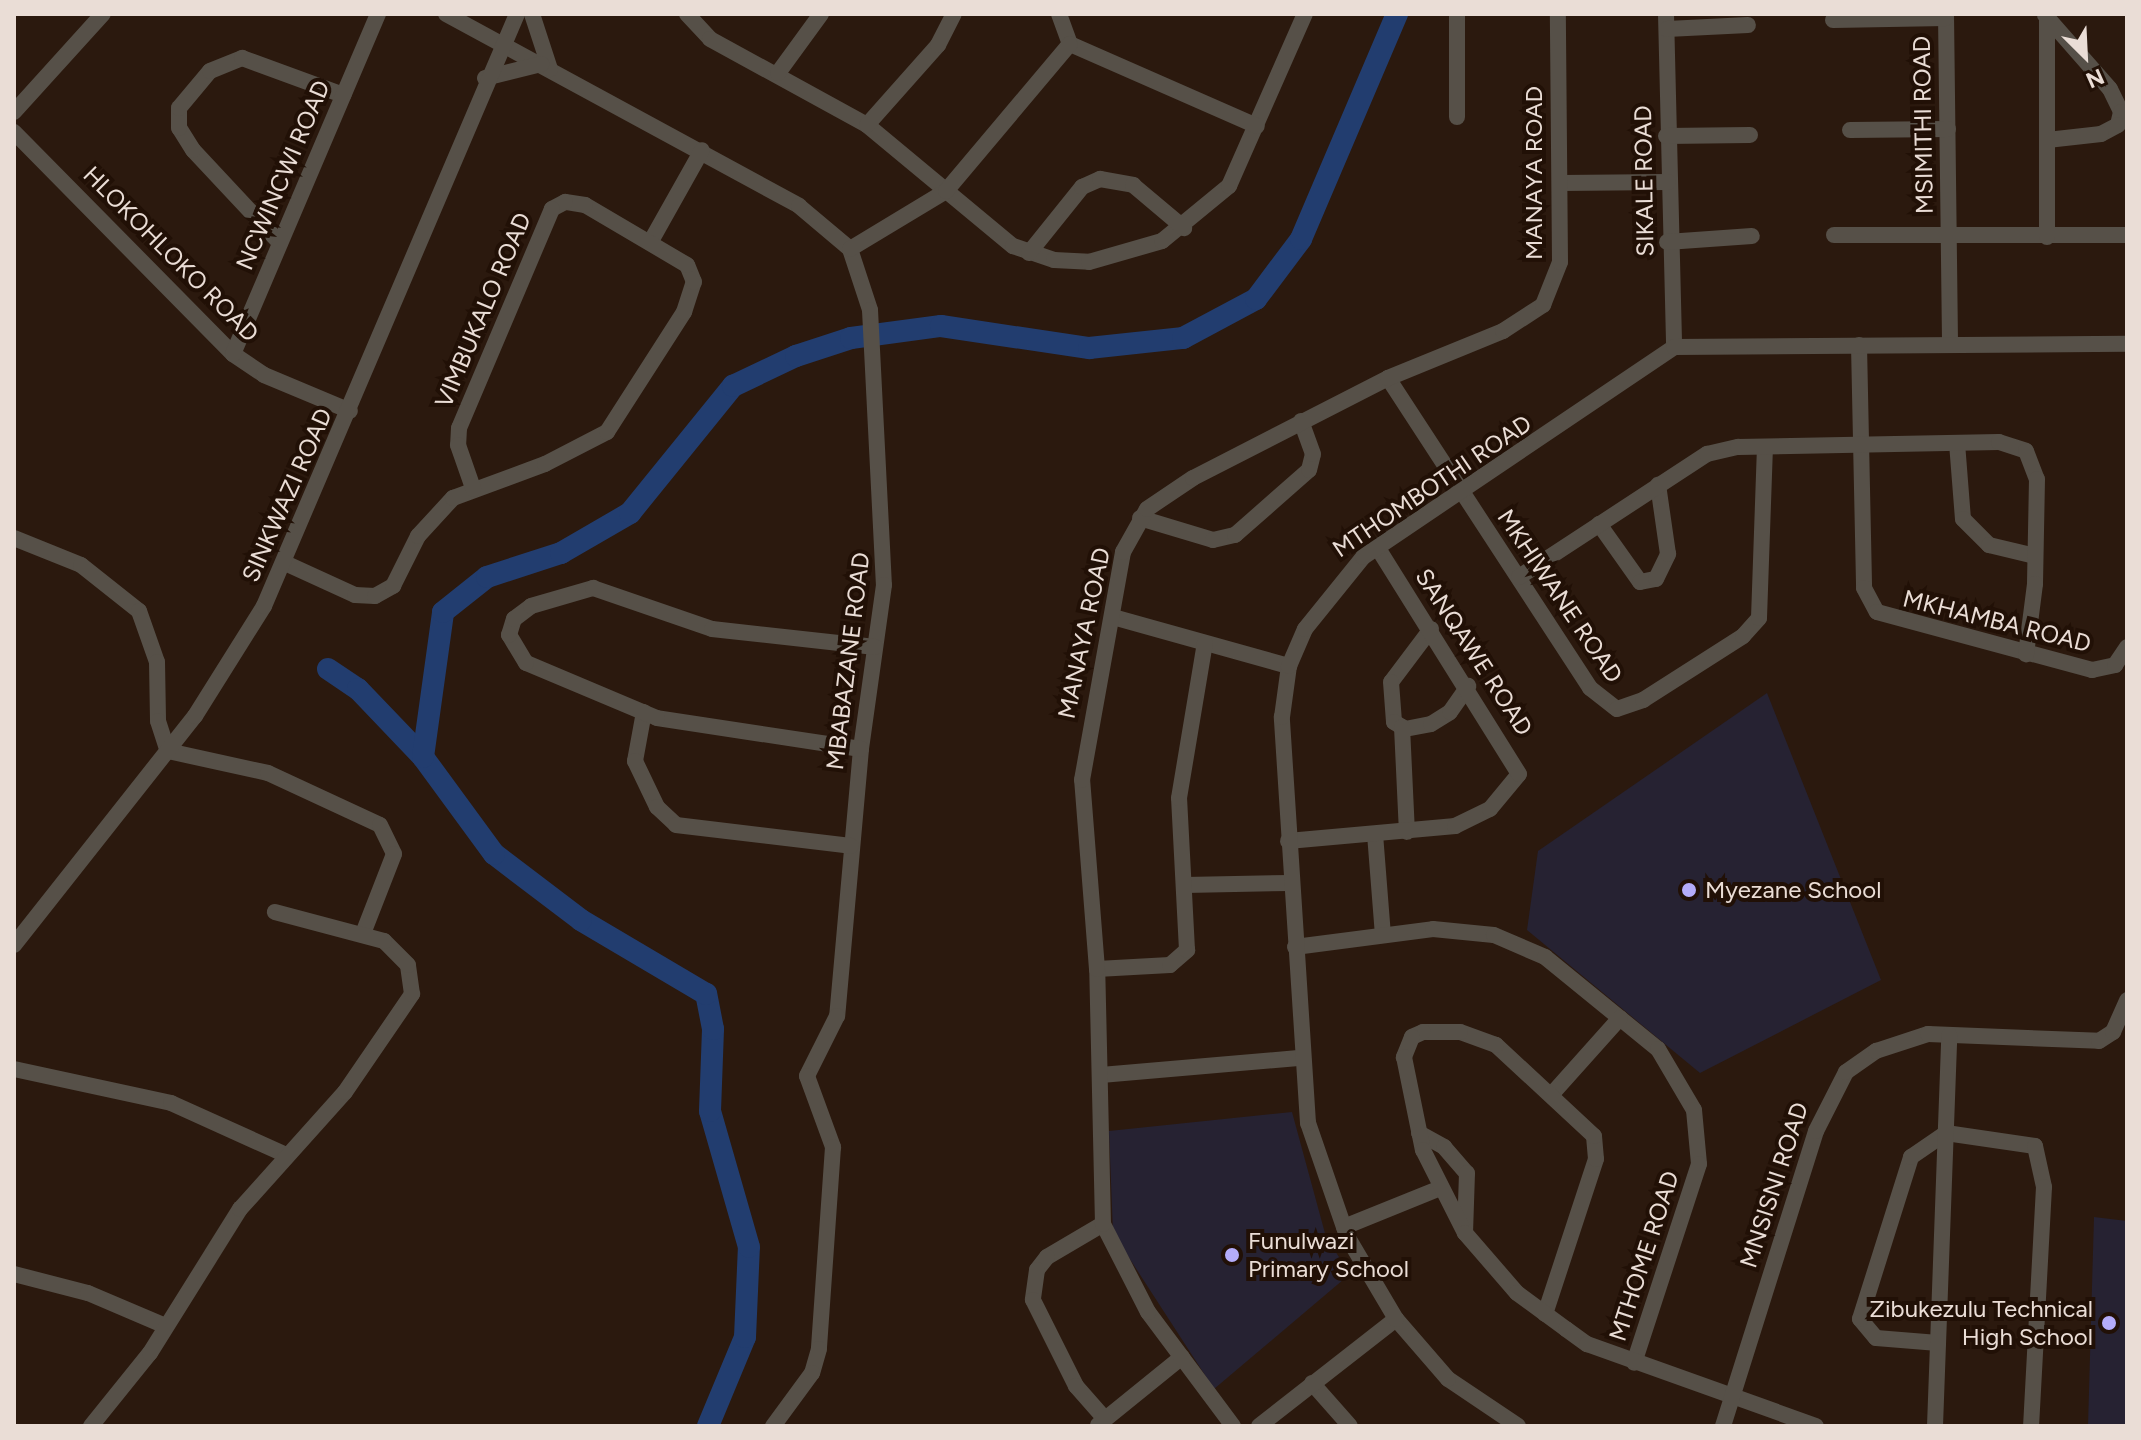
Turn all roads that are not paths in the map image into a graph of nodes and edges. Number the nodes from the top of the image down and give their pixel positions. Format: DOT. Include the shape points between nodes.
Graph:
graph roads {
  1 [pos="103,14"];
  2 [pos="378,14"];
  3 [pos="446,14"];
  4 [pos="517,14"];
  5 [pos="532,14"];
  6 [pos="687,14"];
  7 [pos="821,14"];
  8 [pos="954,14"];
  9 [pos="1059,14"];
  10 [pos="1305,14"];
  11 [pos="1457,14"];
  12 [pos="1558,14"];
  13 [pos="1946,16"];
  14 [pos="2045,16"];
  15 [pos="1833,20"];
  16 [pos="1667,22"];
  17 [pos="1748,25"];
  18 [pos="502,41"];
  19 [pos="1070,44"];
  20 [pos="546,66"];
  21 [pos="778,73"];
  22 [pos="485,78"];
  23 [pos="343,95"];
  24 [pos="14,112"];
  25 [pos="1457,117"];
  26 [pos="867,125"];
  27 [pos="1257,126"];
  28 [pos="1948,129"];
  29 [pos="1850,130"];
  30 [pos="14,132"];
  31 [pos="1750,135"];
  32 [pos="1666,136"];
  33 [pos="2047,140"];
  34 [pos="702,150"];
  35 [pos="1668,182"];
  36 [pos="1561,183"];
  37 [pos="946,191"];
  38 [pos="1184,228"];
  39 [pos="1834,235"];
  40 [pos="1949,235"];
  41 [pos="2127,235"];
  42 [pos="1752,236"];
  43 [pos="2047,237"];
  44 [pos="651,241"];
  45 [pos="1667,242"];
  46 [pos="280,243"];
  47 [pos="850,249"];
  48 [pos="1029,253"];
  49 [pos="1950,343"];
  50 [pos="2127,344"];
  51 [pos="1859,345"];
  52 [pos="1674,347"];
  53 [pos="233,354"];
  54 [pos="1388,378"];
  55 [pos="350,411"];
  56 [pos="1301,421"];
  57 [pos="1957,443"];
  58 [pos="1862,446"];
  59 [pos="1765,447"];
  60 [pos="1658,485"];
  61 [pos="473,488"];
  62 [pos="1462,494"];
  63 [pos="1140,518"];
  64 [pos="1599,524"];
  65 [pos="14,538"];
  66 [pos="1377,547"];
  67 [pos="2035,556"];
  68 [pos="285,563"];
  69 [pos="1519,577"];
  70 [pos="1113,617"];
  71 [pos="1431,629"];
  72 [pos="1205,643"];
  73 [pos="875,647"];
  74 [pos="2127,647"];
  75 [pos="2026,654"];
  76 [pos="1289,666"];
  77 [pos="1468,686"];
  78 [pos="644,712"];
  79 [pos="1402,727"];
  80 [pos="861,749"];
  81 [pos="168,751"];
  82 [pos="1407,832"];
  83 [pos="1375,834"];
  84 [pos="1288,841"];
  85 [pos="851,846"];
  86 [pos="1290,883"];
  87 [pos="1185,885"];
  88 [pos="275,912"];
  89 [pos="364,931"];
  90 [pos="1383,935"];
  91 [pos="14,945"];
  92 [pos="1295,947"];
  93 [pos="1097,969"];
  94 [pos="2127,1000"];
  95 [pos="1620,1018"];
  96 [pos="1949,1035"];
  97 [pos="1301,1058"];
  98 [pos="14,1069"];
  99 [pos="1101,1075"];
  100 [pos="1552,1094"];
  101 [pos="1419,1133"];
  102 [pos="1946,1133"];
  103 [pos="284,1154"];
  104 [pos="1438,1189"];
  105 [pos="1103,1224"];
  106 [pos="1344,1227"];
  107 [pos="1465,1233"];
  108 [pos="14,1274"];
  109 [pos="1545,1314"];
  110 [pos="1396,1319"];
  111 [pos="163,1325"];
  112 [pos="1938,1343"];
  113 [pos="1182,1357"];
  114 [pos="1634,1363"];
  115 [pos="1312,1383"];
  116 [pos="1730,1398"];
  117 [pos="1101,1422"];
  118 [pos="91,1426"];
  119 [pos="773,1426"];
  120 [pos="1233,1426"];
  121 [pos="1259,1426"];
  122 [pos="1350,1426"];
  123 [pos="1518,1426"];
  124 [pos="1723,1426"];
  125 [pos="1816,1426"];
  126 [pos="1935,1426"];
  127 [pos="2031,1426"];
  1 -- 24 [label="street"];
  2 -- 23 [label="street, NCWINCWI ROAD"];
  3 -- 18 [label="street"];
  4 -- 18 [label="street, SINKWAZI ROAD"];
  5 -- 20 [label="street"];
  6 -- 21 [label="street" via="710,39"];
  7 -- 21 [label="street"];
  8 -- 26 [label="street" via="938,45"];
  9 -- 19 [label="street"];
  10 -- 27 [label="street"];
  11 -- 25 [label="street"];
  12 -- 36 [label="street, MANAYA ROAD"];
  13 -- 15 [label="street"];
  13 -- 28 [label="street, MSIMITHI ROAD"];
  14 -- 33 [label="street"];
  14 -- 33 [label="street" via="2110,89 2121,119 2101,134"];
  16 -- 17 [label="street"];
  16 -- 32 [label="street, SIKALE ROAD"];
  18 -- 20 [label="street"];
  18 -- 22 [label="street, SINKWAZI ROAD"];
  19 -- 27 [label="street"];
  19 -- 37 [label="street"];
  20 -- 22 [label="street"];
  20 -- 34 [label="street"];
  21 -- 26 [label="street"];
  22 -- 55 [label="street, SINKWAZI ROAD"];
  23 -- 46 [label="street, NCWINCWI ROAD"];
  23 -- 46 [label="street" via="242,58 210,71 179,108 179,128 193,150"];
  26 -- 37 [label="street"];
  27 -- 38 [label="street" via="1229,186"];
  28 -- 29 [label="street"];
  28 -- 40 [label="street, MSIMITHI ROAD"];
  30 -- 53 [label="street, HLOKOHLOKO ROAD"];
  31 -- 32 [label="street"];
  32 -- 35 [label="street, SIKALE ROAD"];
  33 -- 43 [label="street"];
  34 -- 44 [label="street"];
  34 -- 47 [label="street" via="799,206"];
  35 -- 36 [label="street"];
  35 -- 45 [label="street, SIKALE ROAD"];
  36 -- 54 [label="street, MANAYA ROAD" via="1560,262 1543,305 1503,331"];
  37 -- 47 [label="street"];
  37 -- 48 [label="street"];
  38 -- 48 [label="street" via="1113,259"];
  38 -- 48 [label="street" via="1133,185 1100,179 1082,187"];
  39 -- 40 [label="street"];
  40 -- 43 [label="street"];
  40 -- 49 [label="street, MSIMITHI ROAD"];
  41 -- 43 [label="street"];
  42 -- 45 [label="street"];
  44 -- 61 [label="street, VIMBUKALO ROAD" via="687,265 692,293 618,420 591,442 545,464"];
  44 -- 61 [label="street, VIMBUKALO ROAD" via="585,205 565,202 552,209 459,428 458,445"];
  45 -- 52 [label="street, SIKALE ROAD"];
  46 -- 53 [label="street, NCWINCWI ROAD"];
  47 -- 73 [label="street, MBABAZANE ROAD" via="870,310 875,360 886,537"];
  49 -- 50 [label="street"];
  49 -- 51 [label="street"];
  51 -- 52 [label="street"];
  51 -- 58 [label="street, MKHAMBA ROAD"];
  52 -- 62 [label="street, MTHOMBOTHI ROAD"];
  53 -- 55 [label="street, HLOKOHLOKO ROAD" via="264,375"];
  54 -- 56 [label="street, MANAYA ROAD"];
  54 -- 62 [label="street, MKHIWANE ROAD"];
  55 -- 68 [label="street, SINKWAZI ROAD"];
  56 -- 63 [label="street, MANAYA ROAD" via="1166,494"];
  56 -- 63 [label="street" via="1313,454 1309,470 1235,535 1213,540"];
  57 -- 58 [label="street"];
  57 -- 67 [label="street" via="1963,519 1989,545"];
  57 -- 67 [label="street" via="1999,442 2026,451 2037,479"];
  58 -- 59 [label="street"];
  58 -- 75 [label="street, MKHAMBA ROAD" via="1864,588 1871,604 1887,618"];
  59 -- 60 [label="street" via="1707,454"];
  59 -- 69 [label="street, MKHIWANE ROAD" via="1759,618 1743,636 1643,700 1617,709 1600,700"];
  60 -- 64 [label="street"];
  60 -- 64 [label="street" via="1668,554 1656,579 1640,582"];
  61 -- 68 [label="street, VIMBUKALO ROAD" via="428,522 393,586 375,596 355,595"];
  62 -- 66 [label="street, MTHOMBOTHI ROAD"];
  62 -- 69 [label="street, MKHIWANE ROAD"];
  63 -- 70 [label="street, MANAYA ROAD" via="1123,552"];
  64 -- 69 [label="street"];
  65 -- 81 [label="street" via="81,565 139,611 154,650 158,721"];
  66 -- 71 [label="street, SANQAWE ROAD"];
  66 -- 76 [label="street, MTHOMBOTHI ROAD" via="1332,588"];
  67 -- 75 [label="street"];
  68 -- 81 [label="street, SINKWAZI ROAD" via="247,636"];
  70 -- 72 [label="street"];
  70 -- 93 [label="street, MANAYA ROAD" via="1082,780"];
  71 -- 77 [label="street, SANQAWE ROAD"];
  71 -- 79 [label="street" via="1391,682 1390,707"];
  72 -- 76 [label="street"];
  72 -- 87 [label="street" via="1179,798"];
  73 -- 78 [label="street" via="712,629 593,588 557,594 520,612 509,635 517,655"];
  73 -- 80 [label="street, MBABAZANE ROAD"];
  74 -- 75 [label="street, MKHAMBA ROAD" via="2107,670"];
  76 -- 84 [label="street, MTHOMBOTHI ROAD" via="1282,717"];
  77 -- 79 [label="street" via="1442,718 1417,729"];
  77 -- 82 [label="street, SANQAWE ROAD" via="1512,756 1516,781 1469,820"];
  78 -- 80 [label="street" via="712,730"];
  78 -- 85 [label="street" via="635,761 657,807 676,825"];
  79 -- 82 [label="street"];
  80 -- 85 [label="street, MBABAZANE ROAD"];
  81 -- 89 [label="street" via="268,773 380,825 394,854"];
  81 -- 91 [label="street, SINKWAZI ROAD"];
  82 -- 83 [label="street, SANQAWE ROAD"];
  83 -- 84 [label="street, SANQAWE ROAD"];
  83 -- 90 [label="street"];
  84 -- 86 [label="street, MTHOMBOTHI ROAD"];
  85 -- 119 [label="street, MBABAZANE ROAD" via="837,1016 807,1076 833,1147 819,1349 812,1373"];
  86 -- 87 [label="street"];
  86 -- 92 [label="street, MTHOMBOTHI ROAD"];
  87 -- 93 [label="street" via="1189,939 1182,957 1155,967"];
  88 -- 89 [label="street"];
  89 -- 103 [label="street" via="399,952 413,978 412,994 380,1048"];
  90 -- 92 [label="street, MTHOME ROAD"];
  90 -- 95 [label="street, MTHOME ROAD" via="1448,930 1509,940 1545,957"];
  92 -- 97 [label="street, MTHOMBOTHI ROAD"];
  93 -- 99 [label="street, MANAYA ROAD"];
  94 -- 96 [label="street, MNSISNI ROAD" via="2113,1032 2094,1041"];
  95 -- 100 [label="street"];
  95 -- 114 [label="street, MTHOME ROAD" via="1658,1049 1683,1083 1699,1136 1699,1164"];
  96 -- 102 [label="street"];
  96 -- 116 [label="street, MNSISNI ROAD" via="1901,1040 1876,1051 1846,1072 1829,1094"];
  97 -- 99 [label="street"];
  97 -- 106 [label="street, MTHOMBOTHI ROAD" via="1308,1123"];
  98 -- 103 [label="street" via="171,1103"];
  99 -- 105 [label="street, MANAYA ROAD"];
  100 -- 101 [label="street" via="1496,1045 1460,1032 1423,1032 1412,1037 1404,1057"];
  100 -- 109 [label="street" via="1590,1129 1598,1152"];
  101 -- 104 [label="street"];
  101 -- 107 [label="street" via="1444,1147 1467,1173"];
  102 -- 112 [label="street"];
  102 -- 112 [label="street" via="1920,1145 1908,1164 1860,1319 1876,1338"];
  102 -- 127 [label="street" via="2023,1141 2042,1159"];
  103 -- 111 [label="street"];
  104 -- 106 [label="street"];
  104 -- 107 [label="street"];
  105 -- 113 [label="street, MANAYA ROAD" via="1148,1312"];
  105 -- 117 [label="street" via="1047,1257 1037,1270 1033,1300 1076,1386"];
  106 -- 110 [label="street, MTHOMBOTHI ROAD"];
  107 -- 109 [label="street" via="1517,1293"];
  108 -- 111 [label="street" via="88,1293"];
  109 -- 114 [label="street" via="1587,1344"];
  110 -- 115 [label="street"];
  110 -- 123 [label="street, MTHOMBOTHI ROAD" via="1448,1379"];
  111 -- 118 [label="street" via="150,1353"];
  112 -- 126 [label="street"];
  113 -- 117 [label="street"];
  113 -- 120 [label="street, MANAYA ROAD"];
  114 -- 116 [label="street"];
  115 -- 121 [label="street"];
  115 -- 122 [label="street"];
  116 -- 124 [label="street, MNSISNI ROAD"];
  116 -- 125 [label="street"];
}
